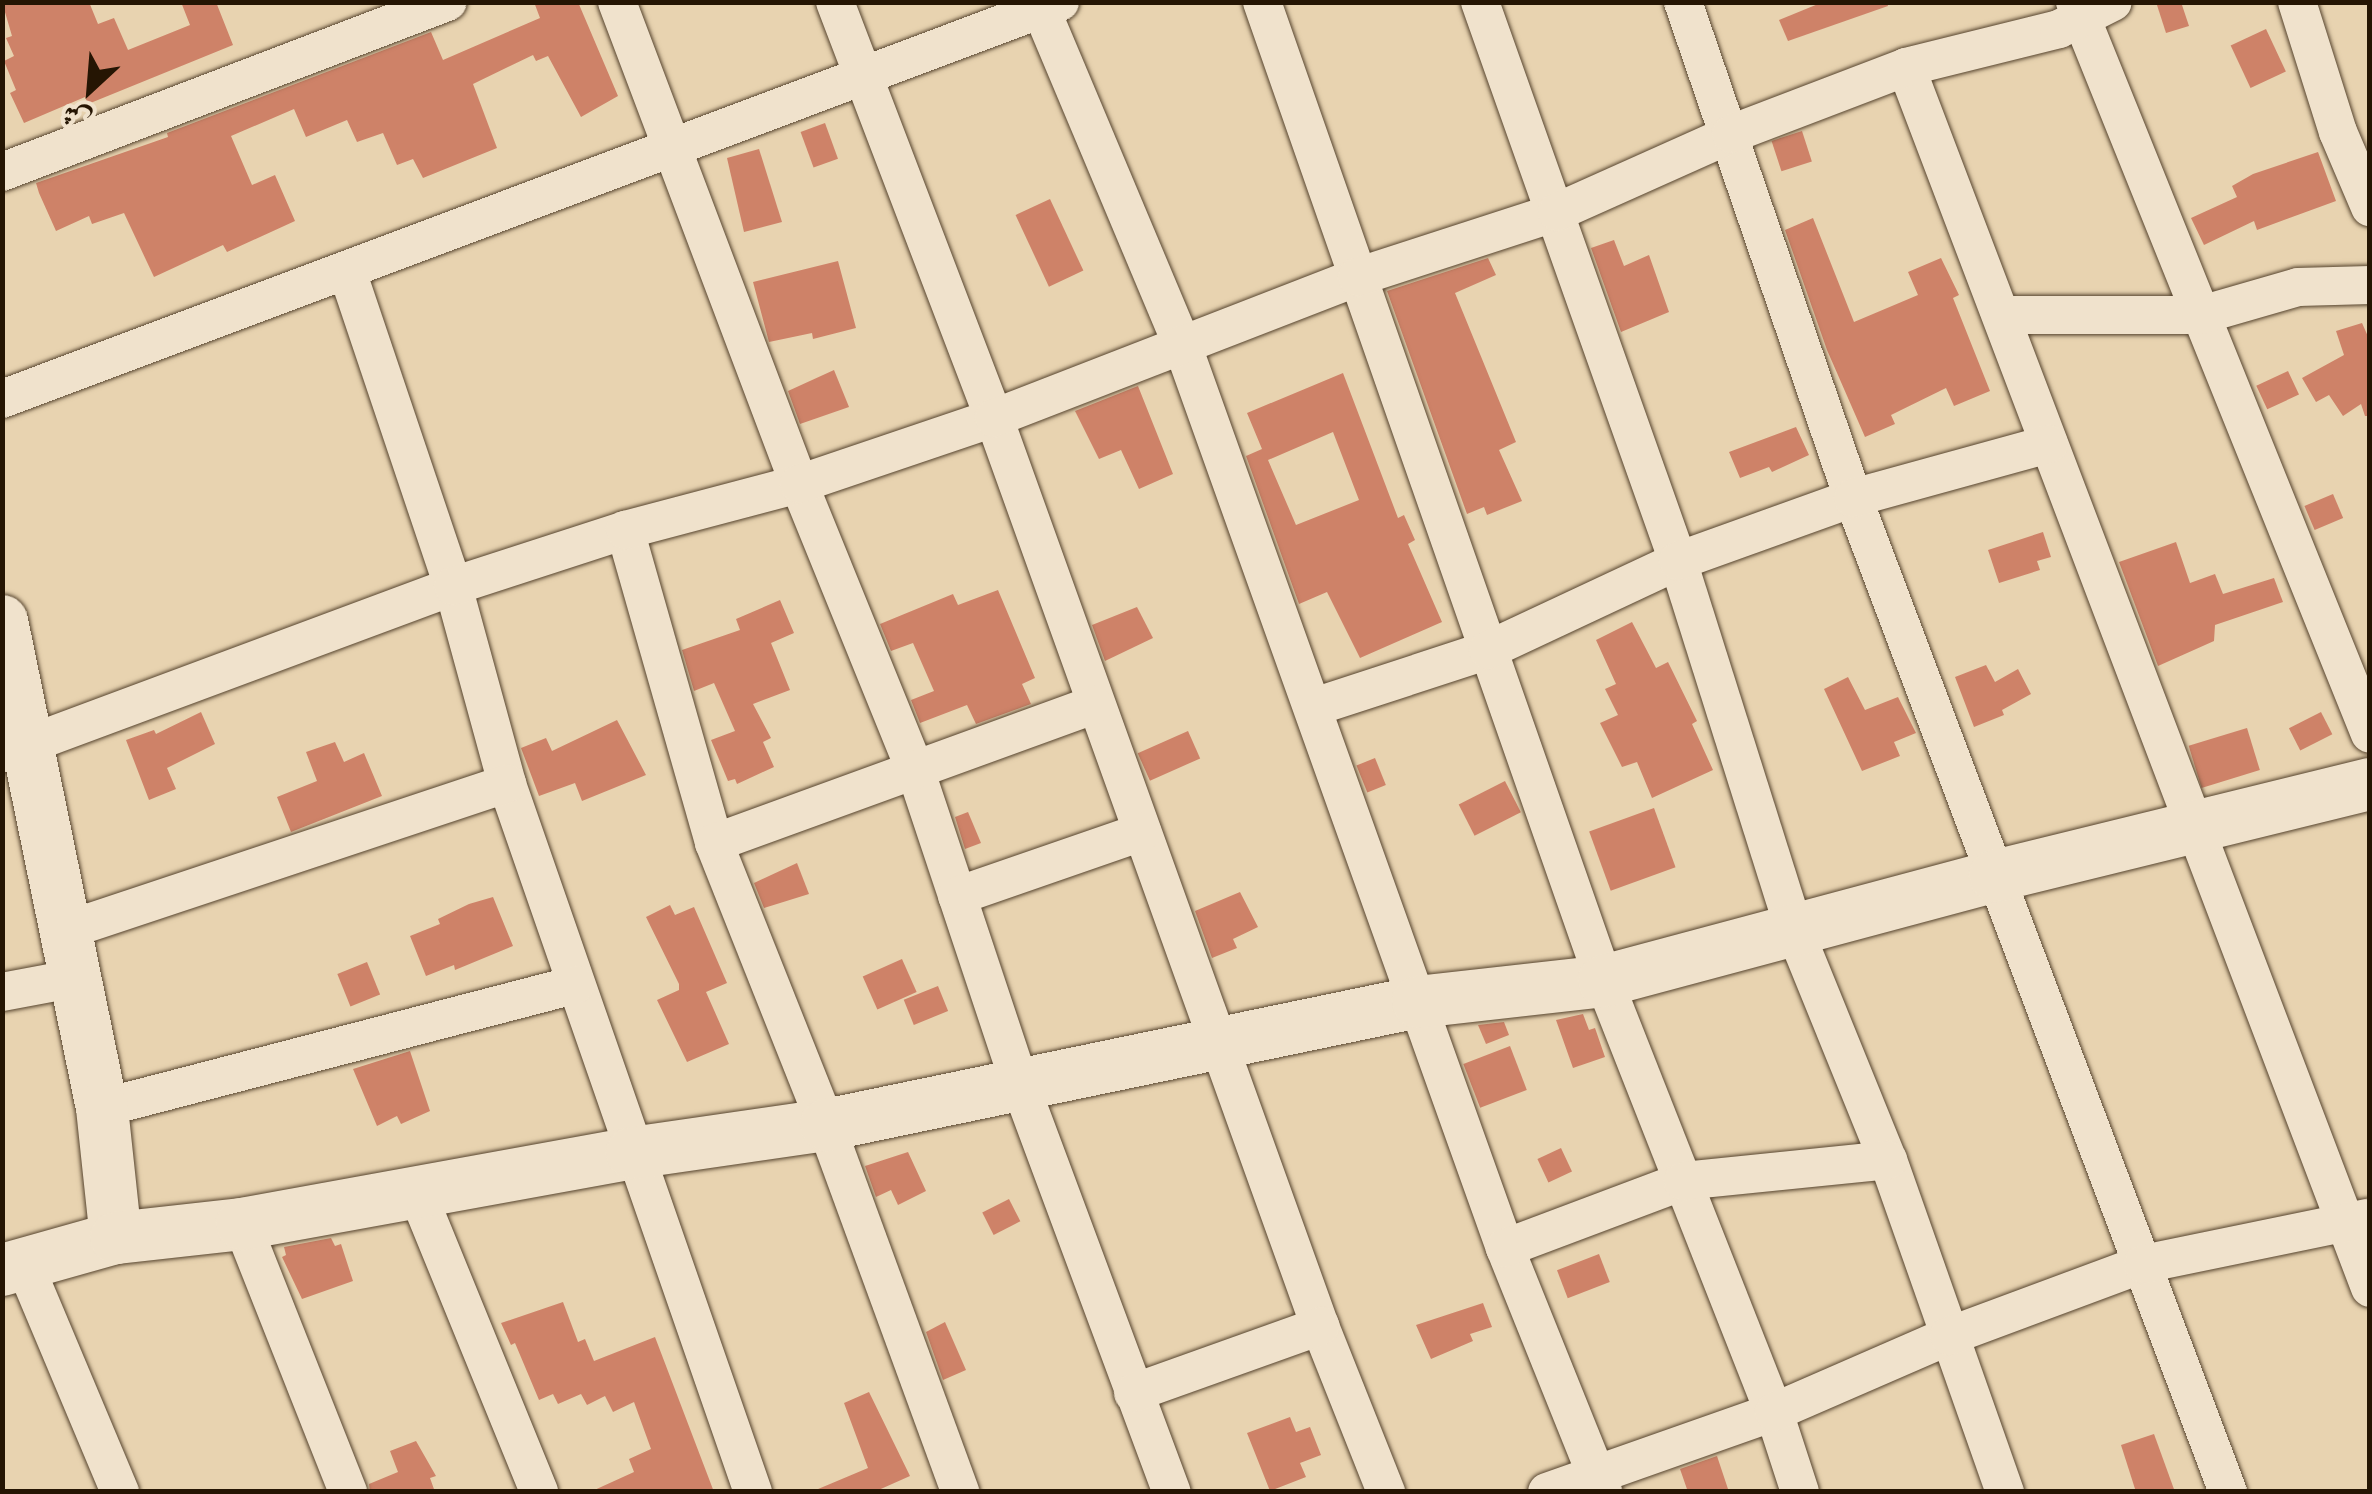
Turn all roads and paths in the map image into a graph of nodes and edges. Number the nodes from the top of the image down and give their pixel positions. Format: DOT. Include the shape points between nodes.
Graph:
graph roads {
  1 [pos="448,2"];
  2 [pos="617,2"];
  3 [pos="835,2"];
  4 [pos="1262,2"];
  5 [pos="1480,2"];
  6 [pos="1684,2"];
  7 [pos="2297,2"];
  8 [pos="1046,5"];
  9 [pos="2089,8"];
  10 [pos="1906,68"];
  11 [pos="866,78"];
  12 [pos="1731,134"];
  13 [pos="674,149"];
  14 [pos="2,172"];
  15 [pos="2370,207"];
  16 [pos="1557,212"];
  17 [pos="347,271"];
  18 [pos="1358,277"];
  19 [pos="2370,285"];
  20 [pos="2002,315"];
  21 [pos="2201,315"];
  22 [pos="1182,344"];
  23 [pos="2,399"];
  24 [pos="994,418"];
  25 [pos="2049,444"];
  26 [pos="799,484"];
  27 [pos="1853,498"];
  28 [pos="625,530"];
  29 [pos="1678,561"];
  30 [pos="453,586"];
  31 [pos="2,621"];
  32 [pos="1488,650"];
  33 [pos="1094,705"];
  34 [pos="1314,707"];
  35 [pos="2370,734"];
  36 [pos="14,751"];
  37 [pos="916,772"];
  38 [pos="507,784"];
  39 [pos="2370,784"];
  40 [pos="2193,825"];
  41 [pos="1142,832"];
  42 [pos="714,844"];
  43 [pos="1995,876"];
  44 [pos="957,896"];
  45 [pos="1794,929"];
  46 [pos="71,955"];
  47 [pos="1604,980"];
  48 [pos="575,985"];
  49 [pos="2,992"];
  50 [pos="1418,1002"];
  51 [pos="1218,1043"];
  52 [pos="1021,1087"];
  53 [pos="102,1108"];
  54 [pos="826,1125"];
  55 [pos="632,1152"];
  56 [pos="1888,1160"];
  57 [pos="1683,1181"];
  58 [pos="416,1190"];
  59 [pos="2358,1220"];
  60 [pos="242,1224"];
  61 [pos="116,1238"];
  62 [pos="1505,1248"];
  63 [pos="2143,1264"];
  64 [pos="14,1268"];
  65 [pos="2370,1288"];
  66 [pos="1320,1326"];
  67 [pos="1949,1336"];
  68 [pos="1134,1392"];
  69 [pos="1774,1412"];
  70 [pos="1600,1482"];
  71 [pos="113,1490"];
  72 [pos="348,1492"];
  73 [pos="539,1492"];
  74 [pos="753,1492"];
  75 [pos="960,1492"];
  76 [pos="1172,1492"];
  77 [pos="1386,1492"];
  78 [pos="1547,1492"];
  79 [pos="1800,1492"];
  80 [pos="2005,1492"];
  81 [pos="2228,1492"];
  1 -- 14 [label="street"];
  2 -- 13 [label="street"];
  3 -- 11 [label="street"];
  4 -- 18 [label="street"];
  5 -- 16 [label="street"];
  6 -- 12 [label="street"];
  7 -- 15 [label="street"];
  8 -- 11 [label="street"];
  8 -- 22 [label="street"];
  9 -- 10 [label="street" via="2060,29"];
  9 -- 21 [label="street"];
  10 -- 12 [label="street"];
  10 -- 20 [label="street"];
  11 -- 13 [label="street"];
  11 -- 24 [label="street"];
  12 -- 16 [label="street"];
  12 -- 27 [label="street"];
  13 -- 17 [label="street"];
  13 -- 26 [label="street"];
  16 -- 18 [label="street"];
  16 -- 29 [label="street"];
  17 -- 23 [label="street"];
  17 -- 30 [label="street"];
  18 -- 22 [label="street"];
  18 -- 32 [label="street"];
  19 -- 21 [label="street" via="2298,287"];
  20 -- 21 [label="street"];
  20 -- 25 [label="street"];
  21 -- 35 [label="street"];
  22 -- 24 [label="street"];
  22 -- 34 [label="street"];
  24 -- 26 [label="street"];
  24 -- 33 [label="street"];
  25 -- 27 [label="street"];
  25 -- 40 [label="street"];
  26 -- 28 [label="street"];
  26 -- 37 [label="street"];
  27 -- 29 [label="street"];
  27 -- 43 [label="street"];
  28 -- 30 [label="street"];
  28 -- 42 [label="street"];
  29 -- 32 [label="street"];
  29 -- 45 [label="street"];
  30 -- 36 [label="street"];
  30 -- 38 [label="street"];
  31 -- 36 [label="street"];
  32 -- 34 [label="street"];
  32 -- 47 [label="street"];
  33 -- 37 [label="street"];
  33 -- 41 [label="street"];
  34 -- 50 [label="street"];
  36 -- 46 [label="street"];
  37 -- 42 [label="street"];
  37 -- 44 [label="street"];
  38 -- 46 [label="street"];
  38 -- 48 [label="street"];
  39 -- 40 [label="street"];
  40 -- 43 [label="street"];
  40 -- 59 [label="street"];
  41 -- 44 [label="street"];
  41 -- 51 [label="street"];
  42 -- 54 [label="street"];
  43 -- 45 [label="street"];
  43 -- 63 [label="street"];
  44 -- 52 [label="street"];
  45 -- 47 [label="street"];
  45 -- 56 [label="street"];
  46 -- 49 [label="street"];
  46 -- 53 [label="street"];
  47 -- 50 [label="street"];
  47 -- 57 [label="street"];
  48 -- 53 [label="street"];
  48 -- 55 [label="street"];
  50 -- 51 [label="street"];
  50 -- 62 [label="street"];
  51 -- 52 [label="street"];
  51 -- 66 [label="street"];
  52 -- 54 [label="street"];
  52 -- 68 [label="street"];
  53 -- 61 [label="street"];
  54 -- 55 [label="street"];
  54 -- 75 [label="street"];
  55 -- 58 [label="street"];
  55 -- 74 [label="street"];
  56 -- 57 [label="street"];
  56 -- 67 [label="street"];
  57 -- 62 [label="street"];
  57 -- 69 [label="street"];
  58 -- 60 [label="street"];
  58 -- 73 [label="street"];
  59 -- 63 [label="street"];
  59 -- 65 [label="street"];
  60 -- 61 [label="street"];
  60 -- 72 [label="street"];
  61 -- 64 [label="street"];
  62 -- 70 [label="street"];
  63 -- 67 [label="street"];
  63 -- 81 [label="street"];
  64 -- 71 [label="street"];
  66 -- 68 [label="street"];
  66 -- 77 [label="street"];
  67 -- 69 [label="street"];
  67 -- 80 [label="street"];
  68 -- 76 [label="street"];
  69 -- 70 [label="street"];
  69 -- 79 [label="street"];
  70 -- 78 [label="street"];
}
